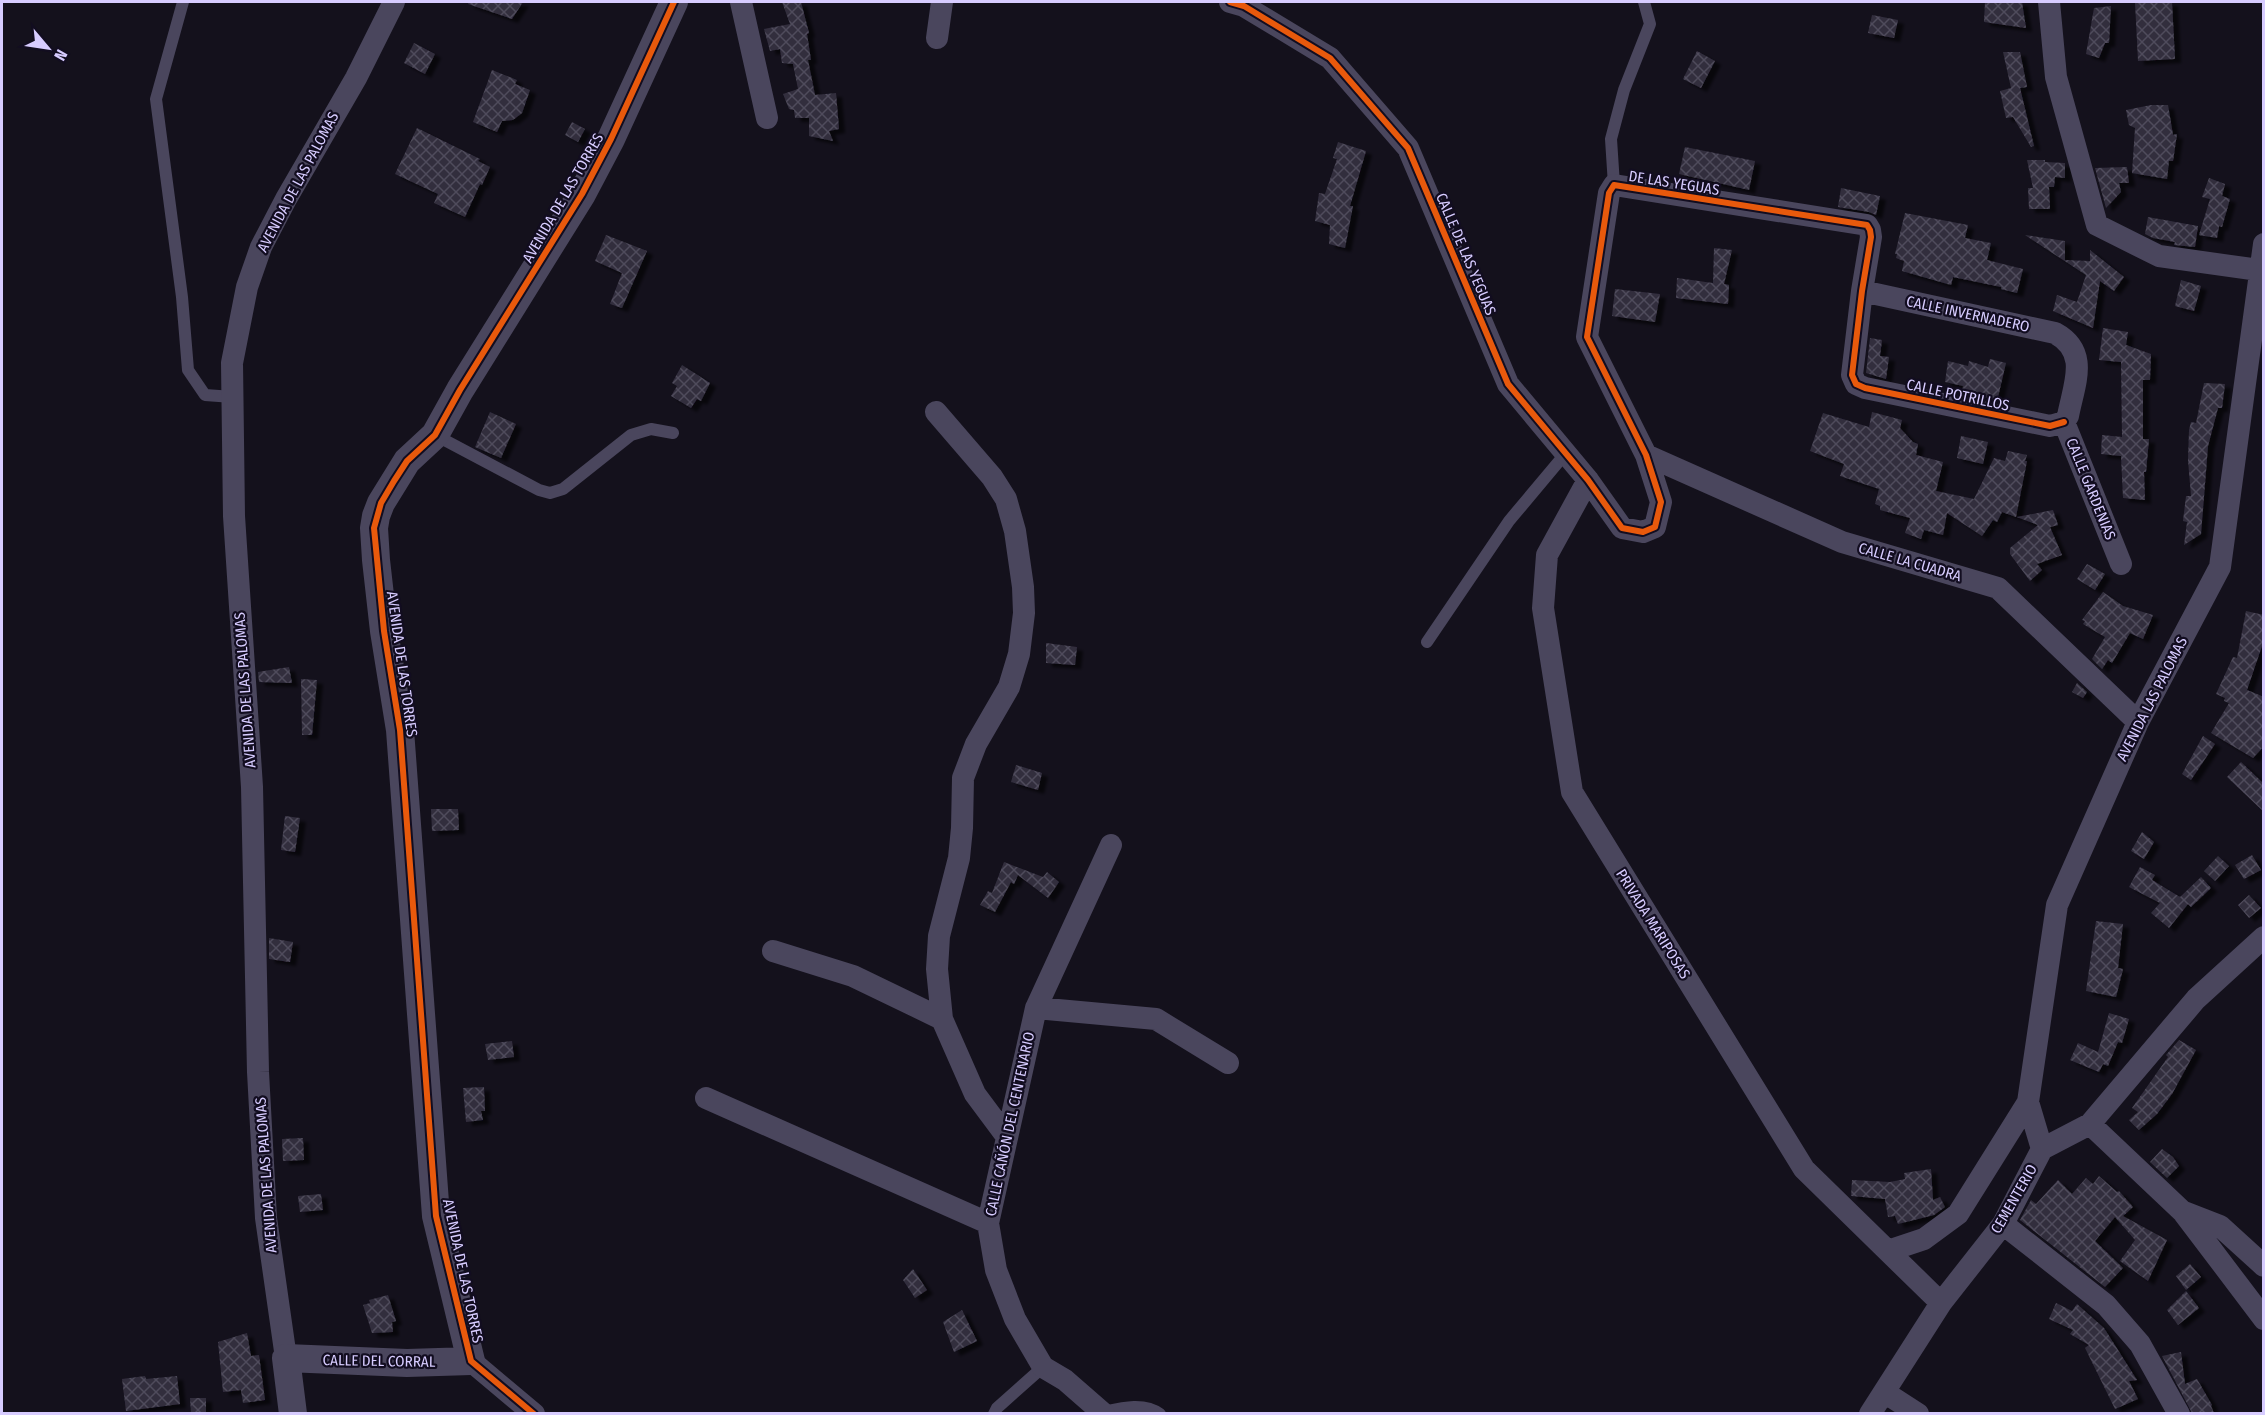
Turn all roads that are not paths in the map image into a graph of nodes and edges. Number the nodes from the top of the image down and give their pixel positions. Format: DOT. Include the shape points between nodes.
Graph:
graph roads {
  1 [pos="183,2"];
  2 [pos="394,2"];
  3 [pos="674,2"];
  4 [pos="741,2"];
  5 [pos="942,2"];
  6 [pos="1230,2"];
  7 [pos="1644,2"];
  8 [pos="2049,2"];
  9 [pos="937,38"];
  10 [pos="767,118"];
  11 [pos="1614,185"];
  12 [pos="2264,244"];
  13 [pos="2259,270"];
  14 [pos="1862,291"];
  15 [pos="2071,344"];
  16 [pos="1852,375"];
  17 [pos="233,397"];
  18 [pos="936,412"];
  19 [pos="2064,422"];
  20 [pos="673,433"];
  21 [pos="435,435"];
  22 [pos="1566,453"];
  23 [pos="1647,455"];
  24 [pos="1588,480"];
  25 [pos="1655,527"];
  26 [pos="2121,564"];
  27 [pos="1427,642"];
  28 [pos="2138,722"];
  29 [pos="1111,845"];
  30 [pos="2264,937"];
  31 [pos="772,951"];
  32 [pos="1036,1008"];
  33 [pos="942,1019"];
  34 [pos="1228,1064"];
  35 [pos="706,1098"];
  36 [pos="2028,1102"];
  37 [pos="2090,1124"];
  38 [pos="1007,1137"];
  39 [pos="2042,1149"];
  40 [pos="2182,1212"];
  41 [pos="988,1223"];
  42 [pos="2003,1224"];
  43 [pos="1888,1251"];
  44 [pos="2264,1266"];
  45 [pos="1941,1303"];
  46 [pos="2264,1318"];
  47 [pos="286,1358"];
  48 [pos="471,1361"];
  49 [pos="1043,1367"];
  50 [pos="1884,1392"];
  51 [pos="293,1413"];
  52 [pos="534,1413"];
  53 [pos="994,1413"];
  54 [pos="1103,1413"];
  55 [pos="1160,1413"];
  56 [pos="1870,1413"];
  57 [pos="1918,1413"];
  58 [pos="2179,1413"];
  1 -- 17 [label="lane" via="156,99 188,369 205,395"];
  2 -- 17 [label="street, AVENIDA DE LAS PALOMAS" via="261,247 239,324 232,363"];
  3 -- 21 [label="street, AVENIDA DE LAS TORRES" via="582,194"];
  4 -- 10 [label="street"];
  5 -- 9 [label="street"];
  6 -- 22 [label="street, CALLE DE LAS YEGUAS" via="1244,6 1330,58 1408,148 1508,384"];
  7 -- 11 [label="lane" via="1650,24 1624,90 1611,139"];
  8 -- 13 [label="street" via="2056,77 2097,225 2158,256"];
  11 -- 14 [label="street, DE LAS YEGUAS" via="1867,225 1871,237"];
  11 -- 23 [label="street, DE LAS YEGUAS" via="1609,194 1587,337"];
  12 -- 13 [label="street, AVENIDA LAS PALOMAS"];
  13 -- 28 [label="street, AVENIDA LAS PALOMAS" via="2220,567"];
  14 -- 15 [label="street, CALLE INVERNADERO" via="2055,333"];
  14 -- 16 [label="street, DE LAS YEGUAS"];
  15 -- 19 [label="street, CALLE GARDENIAS" via="2078,365"];
  16 -- 19 [label="street, CALLE POTRILLOS" via="1856,384 1865,388 2050,426"];
  17 -- 47 [label="street, AVENIDA DE LAS PALOMAS" via="234,516 252,787 258,1072 266,1218"];
  18 -- 33 [label="street" via="1006,499 1015,531 1024,613 1019,654 1009,687 976,744 963,778 958,858 939,936 937,969"];
  19 -- 26 [label="street, CALLE GARDENIAS"];
  20 -- 21 [label="lane" via="651,429 631,435 563,489 550,493"];
  21 -- 48 [label="street, AVENIDA DE LAS TORRES" via="407,461 381,503 374,528 384,631 400,730 436,1216"];
  22 -- 24 [label="street, CALLE DE LAS YEGUAS"];
  22 -- 27 [label="lane" via="1509,521"];
  23 -- 25 [label="street, DE LAS YEGUAS" via="1660,502"];
  23 -- 28 [label="street, CALLE LA CUADRA" via="1842,542 1998,588"];
  24 -- 25 [label="street, CALLE DE LAS YEGUAS" via="1622,528 1643,532"];
  24 -- 43 [label="street, PRIVADA MARIPOSAS" via="1547,555 1543,608 1572,792 1804,1169"];
  28 -- 36 [label="street, AVENIDA LAS PALOMAS" via="2057,905"];
  29 -- 32 [label="street, CALLE CAÑÓN DEL CENTENARIO"];
  30 -- 37 [label="street, CEMENTERIO" via="2196,999"];
  31 -- 33 [label="street" via="853,976"];
  32 -- 34 [label="street" via="1156,1020"];
  32 -- 38 [label="street, CALLE CAÑÓN DEL CENTENARIO"];
  33 -- 38 [label="street" via="975,1094"];
  35 -- 41 [label="street"];
  36 -- 39 [label="street, AVENIDA LAS PALOMAS"];
  36 -- 43 [label="street" via="1958,1214 1924,1239"];
  37 -- 39 [label="street, CEMENTERIO"];
  37 -- 40 [label="street"];
  38 -- 41 [label="street, CALLE CAÑÓN DEL CENTENARIO"];
  39 -- 42 [label="street, CEMENTERIO"];
  40 -- 44 [label="street" via="2220,1226"];
  40 -- 46 [label="street"];
  41 -- 49 [label="street, CALLE CAÑÓN DEL CENTENARIO" via="996,1270 1015,1319"];
  42 -- 45 [label="street, CEMENTERIO"];
  42 -- 58 [label="street" via="2106,1305 2140,1344"];
  43 -- 45 [label="street, PRIVADA MARIPOSAS"];
  45 -- 50 [label="street, CEMENTERIO"];
  47 -- 48 [label="street, CALLE DEL CORRAL" via="407,1363"];
  47 -- 51 [label="street, AVENIDA DE LAS PALOMAS"];
  48 -- 52 [label="street, AVENIDA DE LAS TORRES"];
  49 -- 53 [label="lane"];
  49 -- 54 [label="street, CALLE CAÑÓN DEL CENTENARIO" via="1065,1380"];
  50 -- 56 [label="street, CEMENTERIO"];
  50 -- 57 [label="street"];
  54 -- 55 [label="lane" via="1128,1407"];
}
